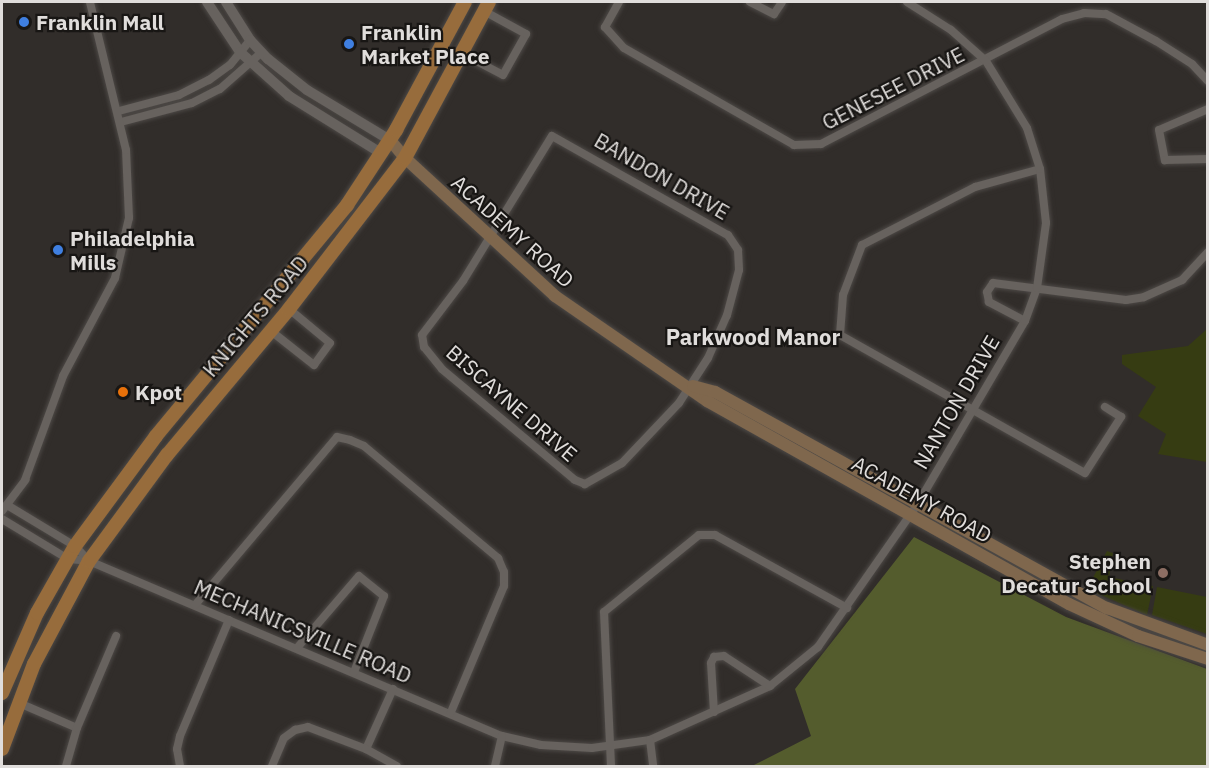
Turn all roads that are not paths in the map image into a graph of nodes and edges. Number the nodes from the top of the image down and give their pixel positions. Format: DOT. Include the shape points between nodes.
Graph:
graph roads {
  1 [pos="90,2"];
  2 [pos="207,2"];
  3 [pos="226,2"];
  4 [pos="465,2"];
  5 [pos="619,2"];
  6 [pos="750,2"];
  7 [pos="782,2"];
  8 [pos="907,2"];
  9 [pos="917,4"];
  10 [pos="487,6"];
  11 [pos="250,40"];
  12 [pos="240,52"];
  13 [pos="262,52"];
  14 [pos="461,53"];
  15 [pos="986,61"];
  16 [pos="252,63"];
  17 [pos="1208,81"];
  18 [pos="1208,109"];
  19 [pos="119,111"];
  20 [pos="121,122"];
  21 [pos="554,136"];
  22 [pos="390,140"];
  23 [pos="381,153"];
  24 [pos="405,158"];
  25 [pos="1208,159"];
  26 [pos="1040,169"];
  27 [pos="490,238"];
  28 [pos="1208,252"];
  29 [pos="1037,288"];
  30 [pos="289,309"];
  31 [pos="254,317"];
  32 [pos="1025,321"];
  33 [pos="271,331"];
  34 [pos="690,386"];
  35 [pos="1105,407"];
  36 [pos="972,409"];
  37 [pos="580,482"];
  38 [pos="4,508"];
  39 [pos="914,510"];
  40 [pos="2,519"];
  41 [pos="75,546"];
  42 [pos="68,559"];
  43 [pos="89,561"];
  44 [pos="195,605"];
  45 [pos="847,608"];
  46 [pos="229,620"];
  47 [pos="116,636"];
  48 [pos="1208,645"];
  49 [pos="297,648"];
  50 [pos="1208,659"];
  51 [pos="354,672"];
  52 [pos="770,686"];
  53 [pos="393,689"];
  54 [pos="2,693"];
  55 [pos="12,708"];
  56 [pos="451,712"];
  57 [pos="714,712"];
  58 [pos="77,728"];
  59 [pos="502,736"];
  60 [pos="650,740"];
  61 [pos="609,747"];
  62 [pos="2,749"];
  63 [pos="366,749"];
  64 [pos="66,766"];
  65 [pos="180,766"];
  66 [pos="272,766"];
  67 [pos="397,766"];
  68 [pos="495,766"];
  69 [pos="611,766"];
  70 [pos="653,766"];
  1 -- 19 [label="street" via="101,57"];
  2 -- 12 [label="street"];
  3 -- 11 [label="street"];
  4 -- 22 [label="main road, KNIGHTS ROAD"];
  5 -- 15 [label="street, GENESEE DRIVE" via="605,27 624,48 794,145 808,147"];
  6 -- 7 [label="street" via="774,14"];
  8 -- 9 [label="street, NANTON DRIVE"];
  9 -- 15 [label="street, NANTON DRIVE"];
  10 -- 14 [label="main road, KNIGHTS ROAD"];
  10 -- 14 [label="street" via="526,34 504,75"];
  11 -- 12 [label="street"];
  11 -- 13 [label="street"];
  12 -- 16 [label="street"];
  12 -- 19 [label="street" via="230,65 186,92"];
  13 -- 16 [label="street"];
  13 -- 22 [label="street" via="306,90"];
  14 -- 24 [label="main road, KNIGHTS ROAD"];
  15 -- 17 [label="street, GENESEE DRIVE" via="1062,19 1106,14 1192,64"];
  15 -- 26 [label="street, NANTON DRIVE" via="1027,128"];
  16 -- 20 [label="street" via="220,89 192,103"];
  16 -- 23 [label="street" via="289,96"];
  18 -- 25 [label="street" via="1159,130 1166,160"];
  19 -- 20 [label="street"];
  20 -- 38 [label="street" via="130,188 120,262 106,298 63,376 25,480"];
  21 -- 27 [label="street, BISCAYNE DRIVE"];
  21 -- 34 [label="street, BANDON DRIVE" via="728,235 738,250 739,270 727,315"];
  22 -- 23 [label="main road, KNIGHTS ROAD"];
  22 -- 24 [label="main road, ACADEMY ROAD"];
  23 -- 24 [label="main road"];
  23 -- 31 [label="main road, KNIGHTS ROAD" via="347,206"];
  24 -- 27 [label="main road, ACADEMY ROAD"];
  24 -- 30 [label="main road, KNIGHTS ROAD"];
  26 -- 29 [label="street, NANTON DRIVE" via="1046,223"];
  26 -- 36 [label="street" via="975,187 862,245 843,295 840,334"];
  27 -- 34 [label="main road, ACADEMY ROAD" via="589,322"];
  27 -- 37 [label="street, BISCAYNE DRIVE" via="422,335 424,347 442,369"];
  28 -- 29 [label="street" via="1182,280 1144,297 1126,300"];
  29 -- 32 [label="street, NANTON DRIVE"];
  29 -- 32 [label="street" via="998,281 987,292 988,302"];
  30 -- 33 [label="main road, KNIGHTS ROAD"];
  30 -- 33 [label="street" via="330,343 314,365"];
  31 -- 33 [label="main road"];
  31 -- 41 [label="main road, KNIGHTS ROAD" via="156,436"];
  32 -- 36 [label="street, NANTON DRIVE"];
  33 -- 43 [label="main road, KNIGHTS ROAD" via="167,455"];
  34 -- 37 [label="street, BANDON DRIVE" via="654,433 622,463 598,479"];
  34 -- 39 [label="main road, ACADEMY ROAD" via="707,401"];
  35 -- 36 [label="street" via="1121,417 1085,473"];
  36 -- 39 [label="street, NANTON DRIVE"];
  38 -- 41 [label="street"];
  39 -- 45 [label="street, NANTON DRIVE"];
  39 -- 48 [label="main road, ACADEMY ROAD" via="1107,608"];
  39 -- 50 [label="main road, ACADEMY ROAD" via="1104,621"];
  40 -- 42 [label="street"];
  41 -- 42 [label="main road, KNIGHTS ROAD"];
  41 -- 43 [label="street"];
  42 -- 43 [label="street"];
  42 -- 54 [label="main road, KNIGHTS ROAD" via="37,613"];
  43 -- 44 [label="street, MECHANICSVILLE ROAD"];
  43 -- 55 [label="main road, KNIGHTS ROAD" via="63,604"];
  44 -- 46 [label="street, MECHANICSVILLE ROAD"];
  44 -- 56 [label="street" via="337,437 364,446 498,558 504,572 504,586"];
  45 -- 52 [label="street, NANTON DRIVE" via="818,647"];
  45 -- 61 [label="street" via="705,532 604,612"];
  46 -- 49 [label="street, MECHANICSVILLE ROAD"];
  46 -- 65 [label="street" via="180,736"];
  47 -- 58 [label="street"];
  49 -- 51 [label="street, MECHANICSVILLE ROAD"];
  49 -- 51 [label="street" via="359,576 384,596"];
  51 -- 53 [label="street, MECHANICSVILLE ROAD"];
  52 -- 57 [label="street, NANTON DRIVE"];
  52 -- 57 [label="street" via="724,656 714,657"];
  53 -- 56 [label="street, MECHANICSVILLE ROAD"];
  53 -- 63 [label="street"];
  55 -- 58 [label="street"];
  55 -- 62 [label="main road, KNIGHTS ROAD"];
  56 -- 59 [label="street, MECHANICSVILLE ROAD"];
  57 -- 60 [label="street, NANTON DRIVE"];
  58 -- 64 [label="street"];
  59 -- 61 [label="street, NANTON DRIVE" via="568,748"];
  59 -- 68 [label="street"];
  60 -- 61 [label="street, NANTON DRIVE"];
  60 -- 70 [label="street"];
  61 -- 69 [label="street"];
  63 -- 66 [label="street" via="308,727 284,738"];
  63 -- 67 [label="street"];
}
